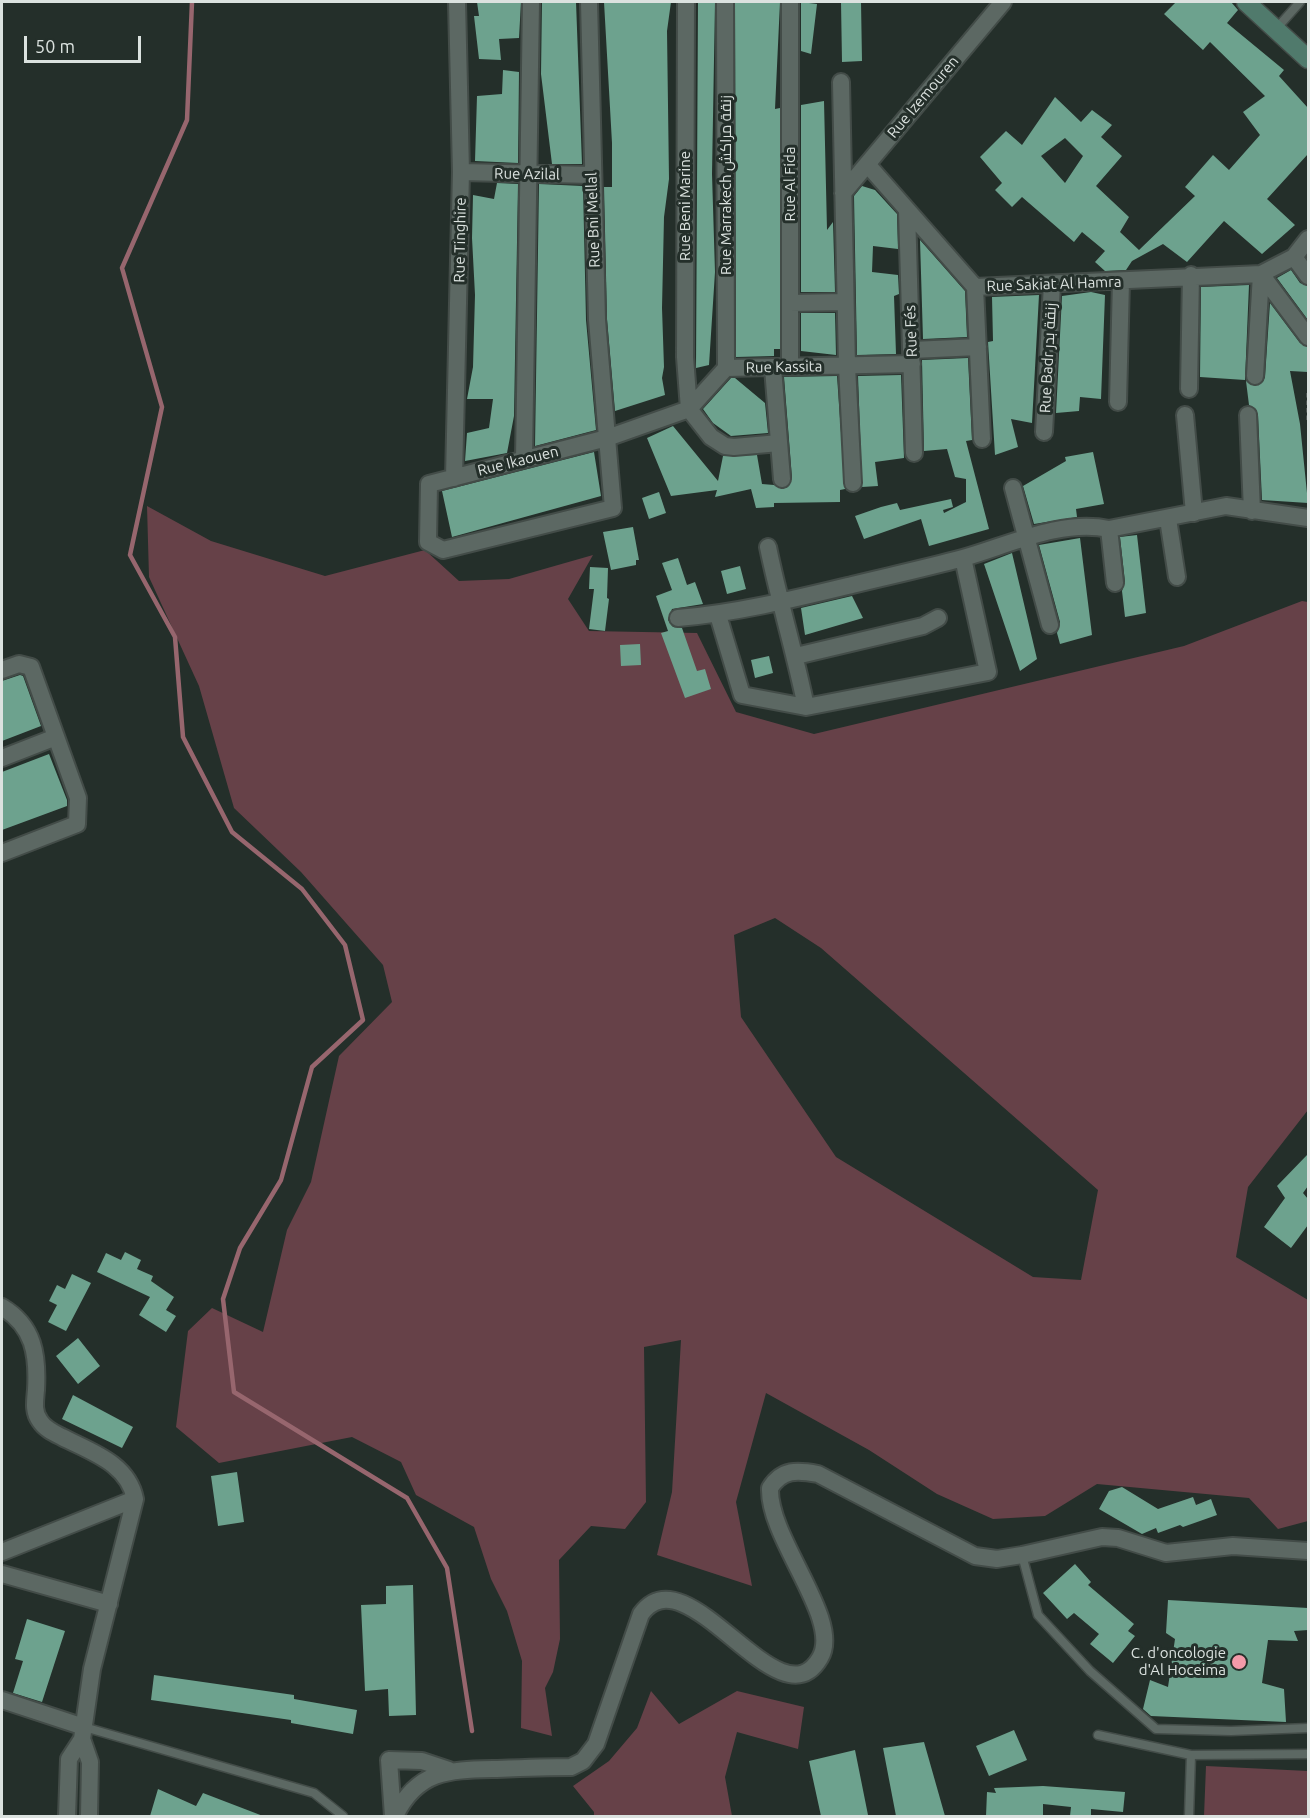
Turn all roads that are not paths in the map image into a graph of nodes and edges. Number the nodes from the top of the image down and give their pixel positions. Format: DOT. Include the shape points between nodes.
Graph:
graph roads {
  1 [pos="457,2"];
  2 [pos="531,2"];
  3 [pos="590,2"];
  4 [pos="686,2"];
  5 [pos="725,2"];
  6 [pos="790,2"];
  7 [pos="1003,2"];
  8 [pos="1246,2"];
  9 [pos="1264,2"];
  10 [pos="1300,2"];
  11 [pos="1280,25"];
  12 [pos="1308,43"];
  13 [pos="1308,59"];
  14 [pos="841,82"];
  15 [pos="867,164"];
  16 [pos="461,172"];
  17 [pos="528,174"];
  18 [pos="592,175"];
  19 [pos="843,193"];
  20 [pos="907,210"];
  21 [pos="1308,239"];
  22 [pos="1294,257"];
  23 [pos="1261,274"];
  24 [pos="1191,275"];
  25 [pos="1308,276"];
  26 [pos="1122,281"];
  27 [pos="1052,284"];
  28 [pos="975,287"];
  29 [pos="845,302"];
  30 [pos="790,303"];
  31 [pos="1308,337"];
  32 [pos="978,347"];
  33 [pos="912,357"];
  34 [pos="847,366"];
  35 [pos="726,368"];
  36 [pos="772,368"];
  37 [pos="790,368"];
  38 [pos="1255,376"];
  39 [pos="1189,389"];
  40 [pos="1118,402"];
  41 [pos="689,409"];
  42 [pos="1185,415"];
  43 [pos="1248,415"];
  44 [pos="1044,432"];
  45 [pos="607,438"];
  46 [pos="982,439"];
  47 [pos="779,443"];
  48 [pos="914,453"];
  49 [pos="525,459"];
  50 [pos="454,478"];
  51 [pos="782,479"];
  52 [pos="853,483"];
  53 [pos="429,484"];
  54 [pos="1013,488"];
  55 [pos="1252,511"];
  56 [pos="1194,513"];
  57 [pos="1308,518"];
  58 [pos="1168,519"];
  59 [pos="1109,529"];
  60 [pos="1028,538"];
  61 [pos="768,548"];
  62 [pos="963,558"];
  63 [pos="1177,577"];
  64 [pos="1115,583"];
  65 [pos="779,603"];
  66 [pos="718,615"];
  67 [pos="678,618"];
  68 [pos="938,618"];
  69 [pos="1050,625"];
  70 [pos="796,656"];
  71 [pos="2,670"];
  72 [pos="806,707"];
  73 [pos="56,737"];
  74 [pos="2,758"];
  75 [pos="2,853"];
  76 [pos="2,1307"];
  77 [pos="135,1499"];
  78 [pos="1308,1551"];
  79 [pos="2,1552"];
  80 [pos="1022,1555"];
  81 [pos="2,1574"];
  82 [pos="109,1604"];
  83 [pos="2,1701"];
  84 [pos="1308,1728"];
  85 [pos="83,1733"];
  86 [pos="1098,1735"];
  87 [pos="1308,1754"];
  88 [pos="1191,1755"];
  89 [pos="449,1770"];
  90 [pos="67,1816"];
  91 [pos="89,1816"];
  92 [pos="343,1816"];
  93 [pos="394,1816"];
  94 [pos="1189,1816"];
  1 -- 16 [label="street, Rue Tinghire"];
  2 -- 17 [label="street"];
  3 -- 18 [label="street, Rue Bni Mellal"];
  4 -- 41 [label="street, Rue Beni Marine" via="685,357"];
  5 -- 35 [label="street, Rue Marrakech زنقة مراكش"];
  6 -- 30 [label="street, Rue Al Fida"];
  7 -- 15 [label="street, Rue Izemouren"];
  8 -- 11 [label="street"];
  9 -- 11 [label="street"];
  10 -- 11 [label="lane"];
  11 -- 12 [label="street"];
  11 -- 13 [label="street"];
  14 -- 19 [label="street"];
  15 -- 19 [label="street, Rue Izemouren"];
  15 -- 20 [label="street, Rue Sakiat Al Hamra"];
  16 -- 17 [label="street, Rue Azilal"];
  16 -- 50 [label="street, Rue Tinghire"];
  17 -- 18 [label="street, Rue Azilal"];
  17 -- 49 [label="street"];
  18 -- 45 [label="street, Rue Bni Mellal" via="597,320"];
  19 -- 29 [label="street"];
  20 -- 28 [label="street, Rue Sakiat Al Hamra"];
  20 -- 33 [label="street, Rue Fés"];
  21 -- 22 [label="street"];
  22 -- 23 [label="street"];
  22 -- 25 [label="street"];
  23 -- 24 [label="street, Rue Sakiat Al Hamra"];
  23 -- 31 [label="street"];
  23 -- 38 [label="street"];
  24 -- 26 [label="street, Rue Sakiat Al Hamra"];
  24 -- 39 [label="street"];
  26 -- 27 [label="street, Rue Sakiat Al Hamra"];
  26 -- 40 [label="street"];
  27 -- 28 [label="street, Rue Sakiat Al Hamra"];
  27 -- 44 [label="street, Rue Badr زنقة بدر"];
  28 -- 32 [label="street"];
  29 -- 30 [label="street"];
  29 -- 34 [label="street"];
  30 -- 37 [label="street, Rue Al Fida"];
  32 -- 33 [label="street, Rue Kassita"];
  32 -- 46 [label="street"];
  33 -- 34 [label="street, Rue Kassita"];
  33 -- 48 [label="street, Rue Fés"];
  34 -- 37 [label="street, Rue Kassita"];
  34 -- 52 [label="street"];
  35 -- 36 [label="street, Rue Kassita"];
  35 -- 41 [label="street, Rue Kassita"];
  36 -- 37 [label="street, Rue Kassita"];
  36 -- 47 [label="street"];
  41 -- 45 [label="street, Rue Kassita"];
  41 -- 47 [label="street" via="711,437 725,447"];
  42 -- 56 [label="street"];
  43 -- 55 [label="street"];
  45 -- 49 [label="street, Rue Ikaouen"];
  45 -- 53 [label="street, Rue Bni Mellal" via="613,508 443,550 428,542"];
  47 -- 51 [label="street"];
  49 -- 50 [label="street, Rue Ikaouen"];
  50 -- 53 [label="street, Rue Ikaouen"];
  54 -- 60 [label="street"];
  55 -- 56 [label="street" via="1226,506"];
  55 -- 57 [label="street"];
  56 -- 58 [label="street"];
  58 -- 59 [label="street"];
  58 -- 63 [label="street"];
  59 -- 60 [label="street" via="1076,528"];
  59 -- 64 [label="street"];
  60 -- 62 [label="street"];
  60 -- 69 [label="street"];
  61 -- 65 [label="street"];
  62 -- 65 [label="street"];
  62 -- 72 [label="street" via="988,672"];
  65 -- 66 [label="street"];
  65 -- 70 [label="street"];
  66 -- 67 [label="street"];
  66 -- 72 [label="street" via="742,696"];
  68 -- 70 [label="street" via="923,626"];
  70 -- 72 [label="street"];
  71 -- 73 [label="street" via="19,664 31,667"];
  73 -- 74 [label="street"];
  73 -- 75 [label="street" via="78,798 77,824"];
  76 -- 77 [label="street" via="24,1327 34,1345 35,1407 40,1422 51,1432 117,1467 129,1481"];
  77 -- 79 [label="street"];
  77 -- 82 [label="street"];
  78 -- 80 [label="street" via="1233,1546 1166,1553 1102,1537"];
  80 -- 84 [label="lane" via="1038,1615 1090,1671 1156,1729"];
  80 -- 89 [label="street" via="997,1559 975,1556 818,1474 796,1470 785,1473 770,1488 769,1503 777,1530 824,1626 824,1651 819,1661 797,1674 783,1673 694,1609 672,1599 655,1601 641,1614 596,1744 583,1761 571,1767"];
  81 -- 82 [label="street"];
  82 -- 85 [label="street" via="92,1670"];
  83 -- 85 [label="street"];
  85 -- 90 [label="street" via="69,1759"];
  85 -- 91 [label="street" via="90,1762"];
  85 -- 92 [label="lane" via="314,1793"];
  86 -- 88 [label="lane"];
  87 -- 88 [label="lane"];
  88 -- 94 [label="lane"];
  89 -- 93 [label="street" via="420,1783"];
  89 -- 93 [label="street" via="422,1761 389,1760"];
}
